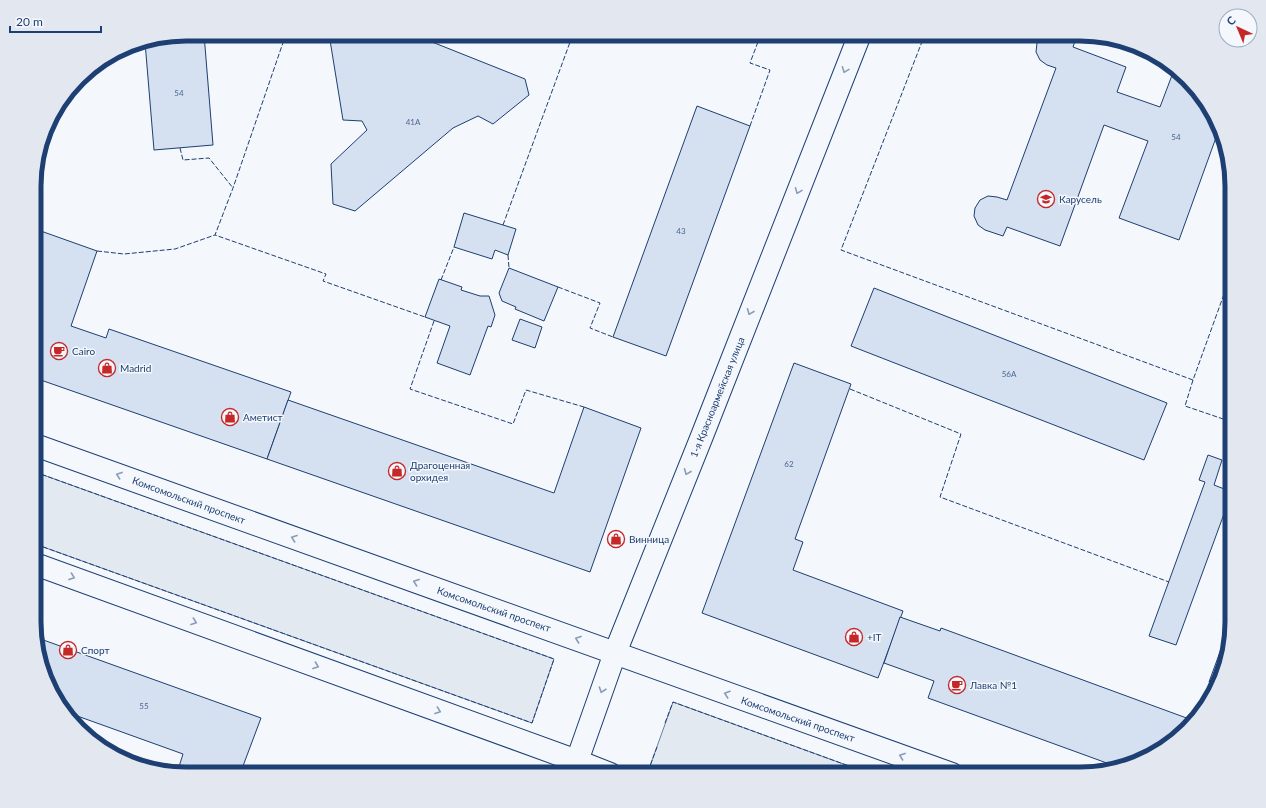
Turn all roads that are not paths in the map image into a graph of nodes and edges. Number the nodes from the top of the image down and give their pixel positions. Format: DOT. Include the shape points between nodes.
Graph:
graph roads {
  1 [pos="857,41"];
  2 [pos="41,447"];
  3 [pos="41,566"];
  4 [pos="615,653"];
  5 [pos="577,761"];
  6 [pos="592,767"];
  7 [pos="933,767"];
  1 -- 4 [label="main road, 1-я Красноармейская улица, one-way"];
  4 -- 2 [label="main road, Комсомольский проспект, one-way"];
  3 -- 5 [label="main road, one-way"];
  4 -- 5 [label="main road, 1-я Красноармейская улица, one-way"];
  7 -- 4 [label="main road, Комсомольский проспект, one-way"];
  5 -- 6 [label="main road"];
}
